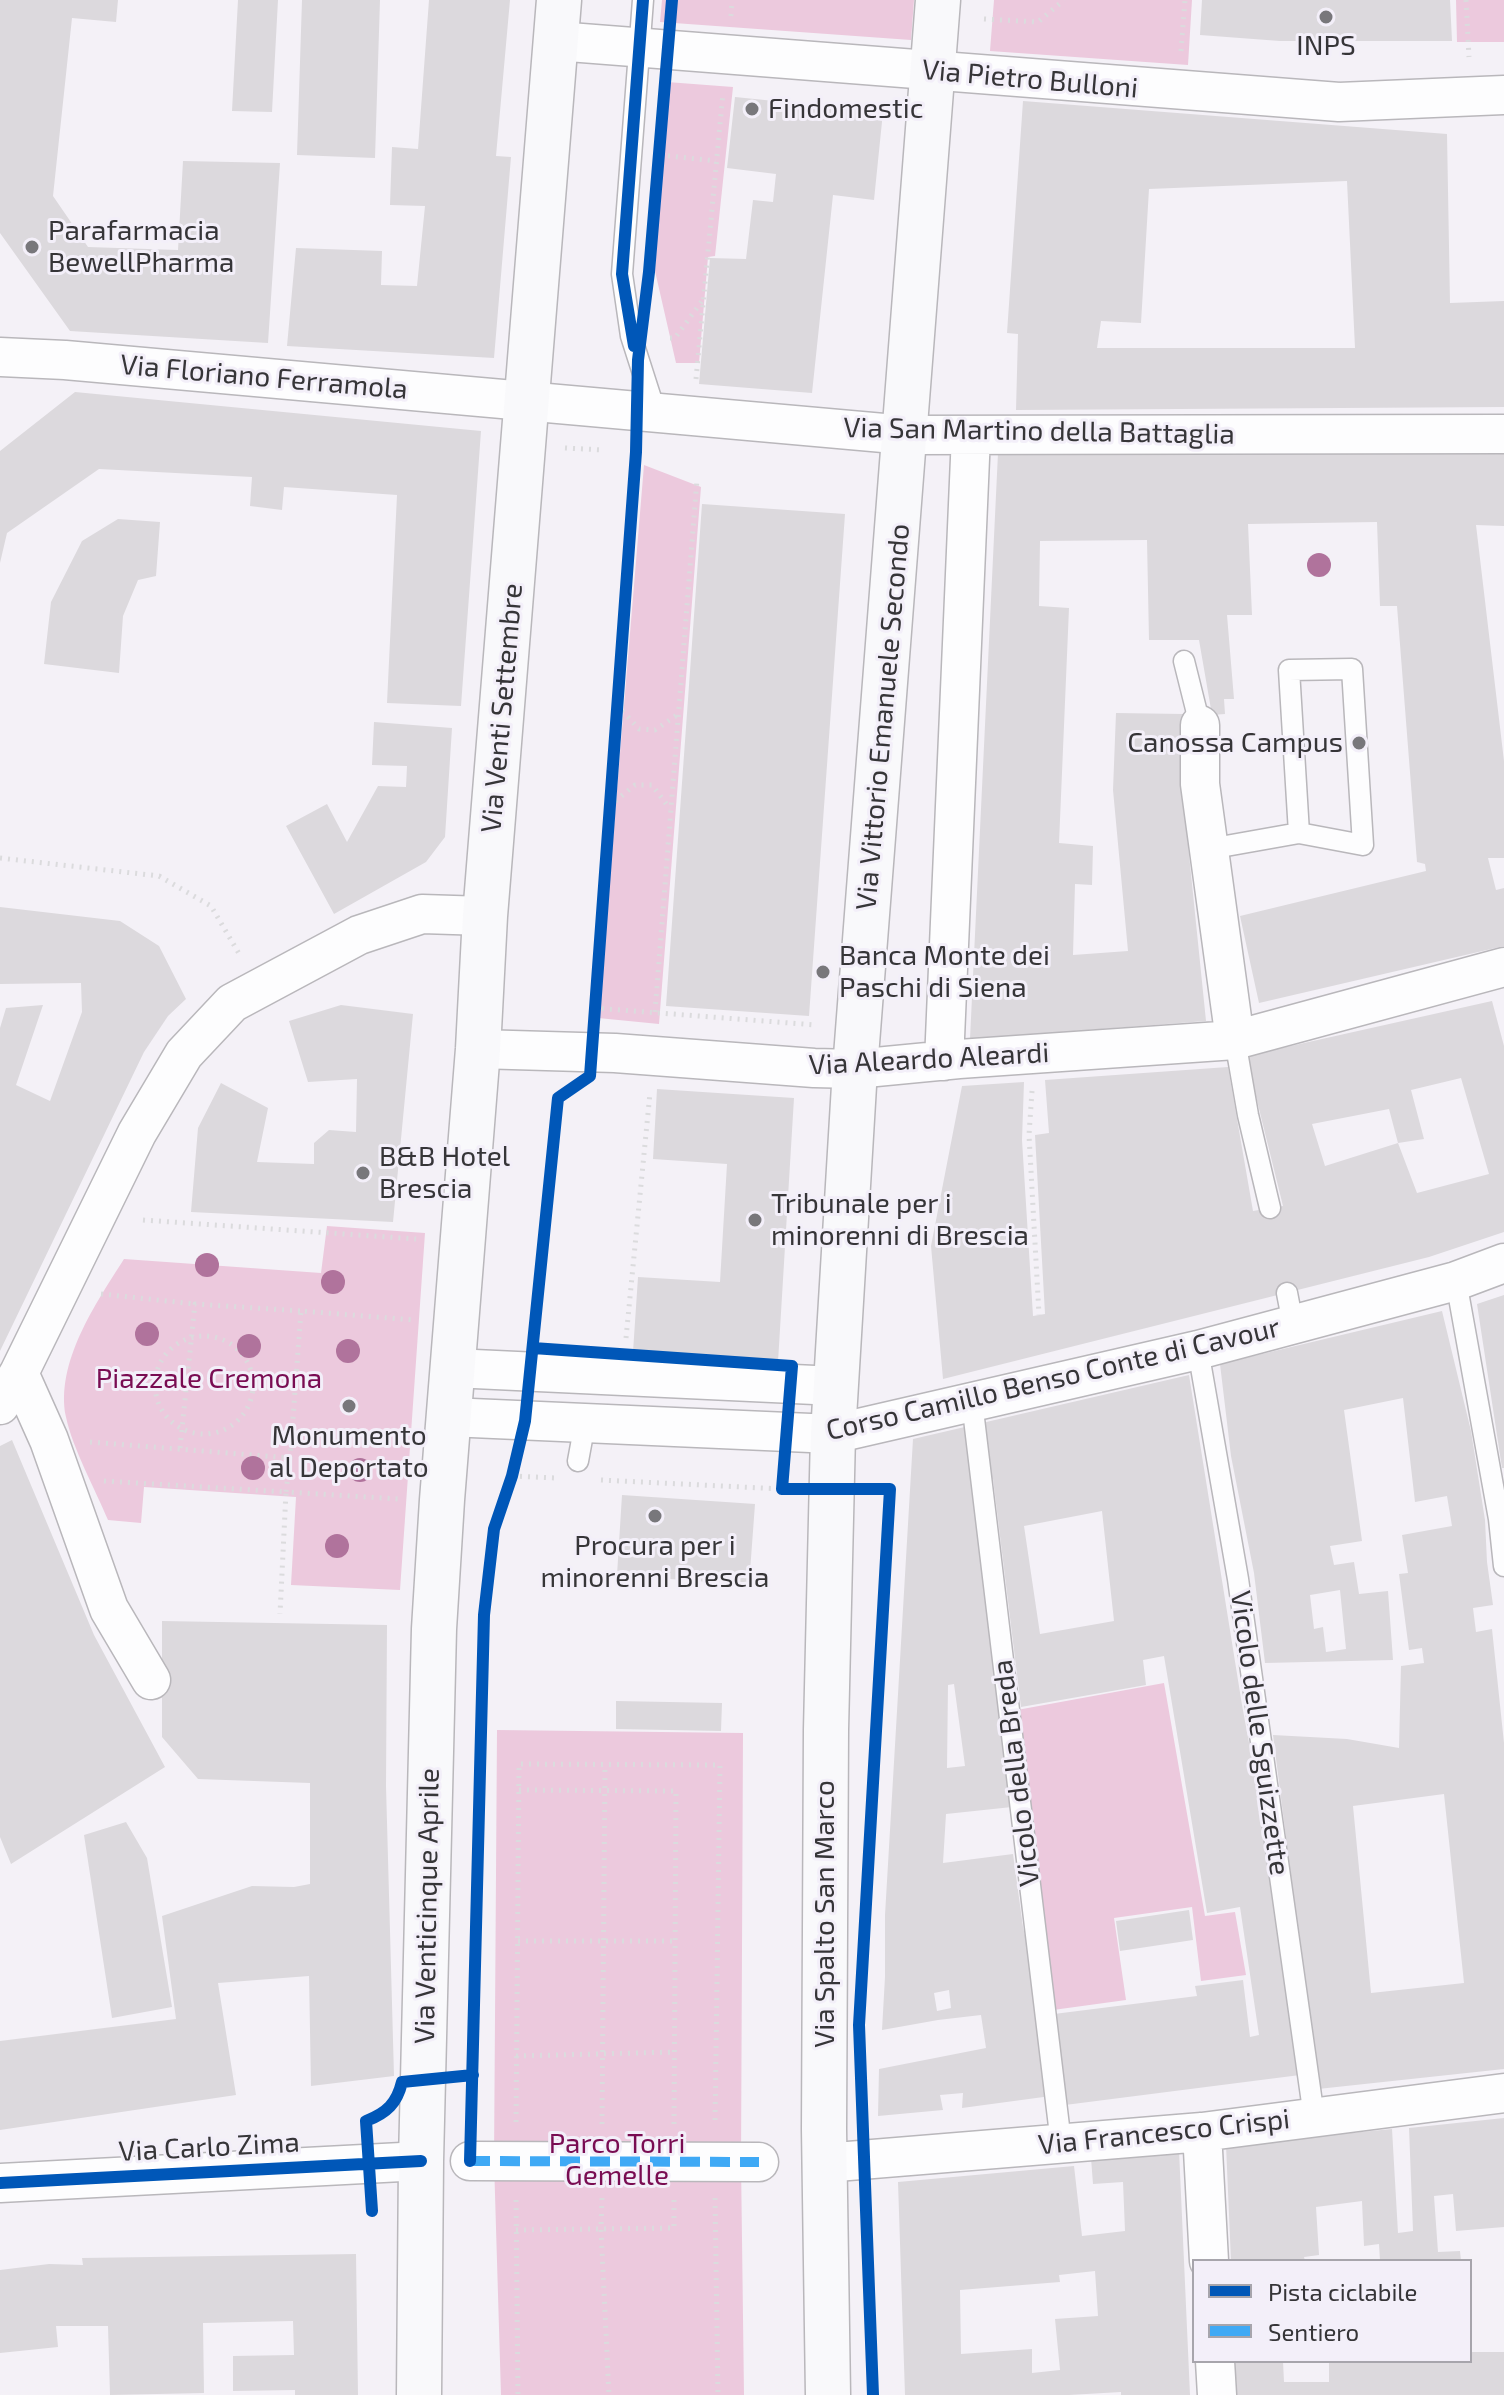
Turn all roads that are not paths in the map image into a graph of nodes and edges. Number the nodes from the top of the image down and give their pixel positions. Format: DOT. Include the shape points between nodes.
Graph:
graph roads {
  1 [pos="643,0"];
  2 [pos="938,0"];
  3 [pos="558,21"];
  4 [pos="639,48"];
  5 [pos="933,72"];
  6 [pos="1504,95"];
  7 [pos="0,357"];
  8 [pos="527,400"];
  9 [pos="656,414"];
  10 [pos="1504,434"];
  11 [pos="906,435"];
  12 [pos="971,435"];
  13 [pos="1184,661"];
  14 [pos="1200,725"];
  15 [pos="1299,833"];
  16 [pos="1200,836"];
  17 [pos="485,916"];
  18 [pos="1504,967"];
  19 [pos="1235,1040"];
  20 [pos="478,1049"];
  21 [pos="944,1061"];
  22 [pos="855,1069"];
  23 [pos="1270,1208"];
  24 [pos="1504,1263"];
  25 [pos="1456,1281"];
  26 [pos="1198,1350"];
  27 [pos="453,1368"];
  28 [pos="19,1373"];
  29 [pos="836,1386"];
  30 [pos="972,1402"];
  31 [pos="0,1405"];
  32 [pos="449,1417"];
  33 [pos="585,1423"];
  34 [pos="833,1434"];
  35 [pos="578,1461"];
  36 [pos="1504,1566"];
  37 [pos="151,1680"];
  38 [pos="1504,2093"];
  39 [pos="1314,2117"];
  40 [pos="1202,2132"];
  41 [pos="1061,2143"];
  42 [pos="421,2161"];
  43 [pos="470,2161"];
  44 [pos="759,2162"];
  45 [pos="824,2163"];
  46 [pos="0,2183"];
  47 [pos="1209,2259"];
  48 [pos="1215,2363"];
  49 [pos="419,2395"];
  50 [pos="828,2395"];
  51 [pos="1217,2395"];
  1 -- 4 [label="lane"];
  2 -- 5 [label="main road, Via Vittorio Emanuele Secondo"];
  3 -- 4 [label="street, Via Pietro Bulloni"];
  3 -- 8 [label="main road, Via Venti Settembre"];
  4 -- 5 [label="street, Via Pietro Bulloni"];
  4 -- 9 [label="lane" via="622,274 631,336"];
  5 -- 6 [label="street, Via Pietro Bulloni" via="1339,102"];
  5 -- 11 [label="main road, Via Vittorio Emanuele Secondo"];
  7 -- 8 [label="street, Via Floriano Ferramola"];
  8 -- 9 [label="street, Via San Martino della Battaglia"];
  8 -- 17 [label="main road, Via Venti Settembre"];
  9 -- 11 [label="street, Via San Martino della Battaglia"];
  10 -- 12 [label="street, Via San Martino della Battaglia"];
  11 -- 12 [label="street, Via San Martino della Battaglia"];
  11 -- 22 [label="main road, Via Vittorio Emanuele Secondo"];
  12 -- 21 [label="street"];
  13 -- 14 [label="lane"];
  14 -- 16 [label="street"];
  15 -- 15 [label="lane" via="1363,845 1352,669 1289,670"];
  15 -- 16 [label="lane"];
  16 -- 19 [label="street"];
  17 -- 20 [label="main road, Via Venti Settembre"];
  17 -- 28 [label="street" via="422,914 359,935 232,1003 184,1054 137,1133"];
  18 -- 19 [label="street, Via Aleardo Aleardi"];
  19 -- 21 [label="street, Via Aleardo Aleardi"];
  19 -- 23 [label="lane"];
  20 -- 22 [label="street, Via Aleardo Aleardi"];
  20 -- 27 [label="main road, Via Venti Settembre"];
  21 -- 22 [label="street, Via Aleardo Aleardi"];
  22 -- 29 [label="main road, Via Vittorio Emanuele Secondo"];
  24 -- 25 [label="street, Corso Camillo Benso Conte di Cavour"];
  25 -- 26 [label="street, Corso Camillo Benso Conte di Cavour" via="1290,1308"];
  25 -- 36 [label="lane"];
  26 -- 30 [label="street, Corso Camillo Benso Conte di Cavour"];
  26 -- 39 [label="lane, Vicolo delle Sguizzette" via="1238,1579"];
  27 -- 29 [label="street"];
  27 -- 32 [label="main road, Via Venti Settembre"];
  28 -- 31 [label="street"];
  28 -- 37 [label="street" via="49,1440 109,1609"];
  29 -- 34 [label="main road, Via Vittorio Emanuele Secondo"];
  30 -- 34 [label="street, Corso Camillo Benso Conte di Cavour"];
  30 -- 41 [label="lane, Vicolo della Breda"];
  32 -- 33 [label="street, Corso Camillo Benso Conte di Cavour"];
  32 -- 42 [label="main road, Via Venticinque Aprile" via="434,1629"];
  33 -- 34 [label="street, Corso Camillo Benso Conte di Cavour"];
  33 -- 35 [label="lane"];
  34 -- 45 [label="main road, Via Spalto San Marco"];
  38 -- 39 [label="street, Via Francesco Crispi"];
  39 -- 40 [label="street, Via Francesco Crispi"];
  40 -- 41 [label="street, Via Francesco Crispi"];
  40 -- 47 [label="street"];
  41 -- 45 [label="street, Via Francesco Crispi"];
  42 -- 46 [label="street, Via Carlo Zima"];
  42 -- 49 [label="main road, Via Venticinque Aprile"];
  43 -- 44 [label="street"];
  45 -- 50 [label="main road, Via Spalto San Marco"];
  48 -- 51 [label="street"];
}
